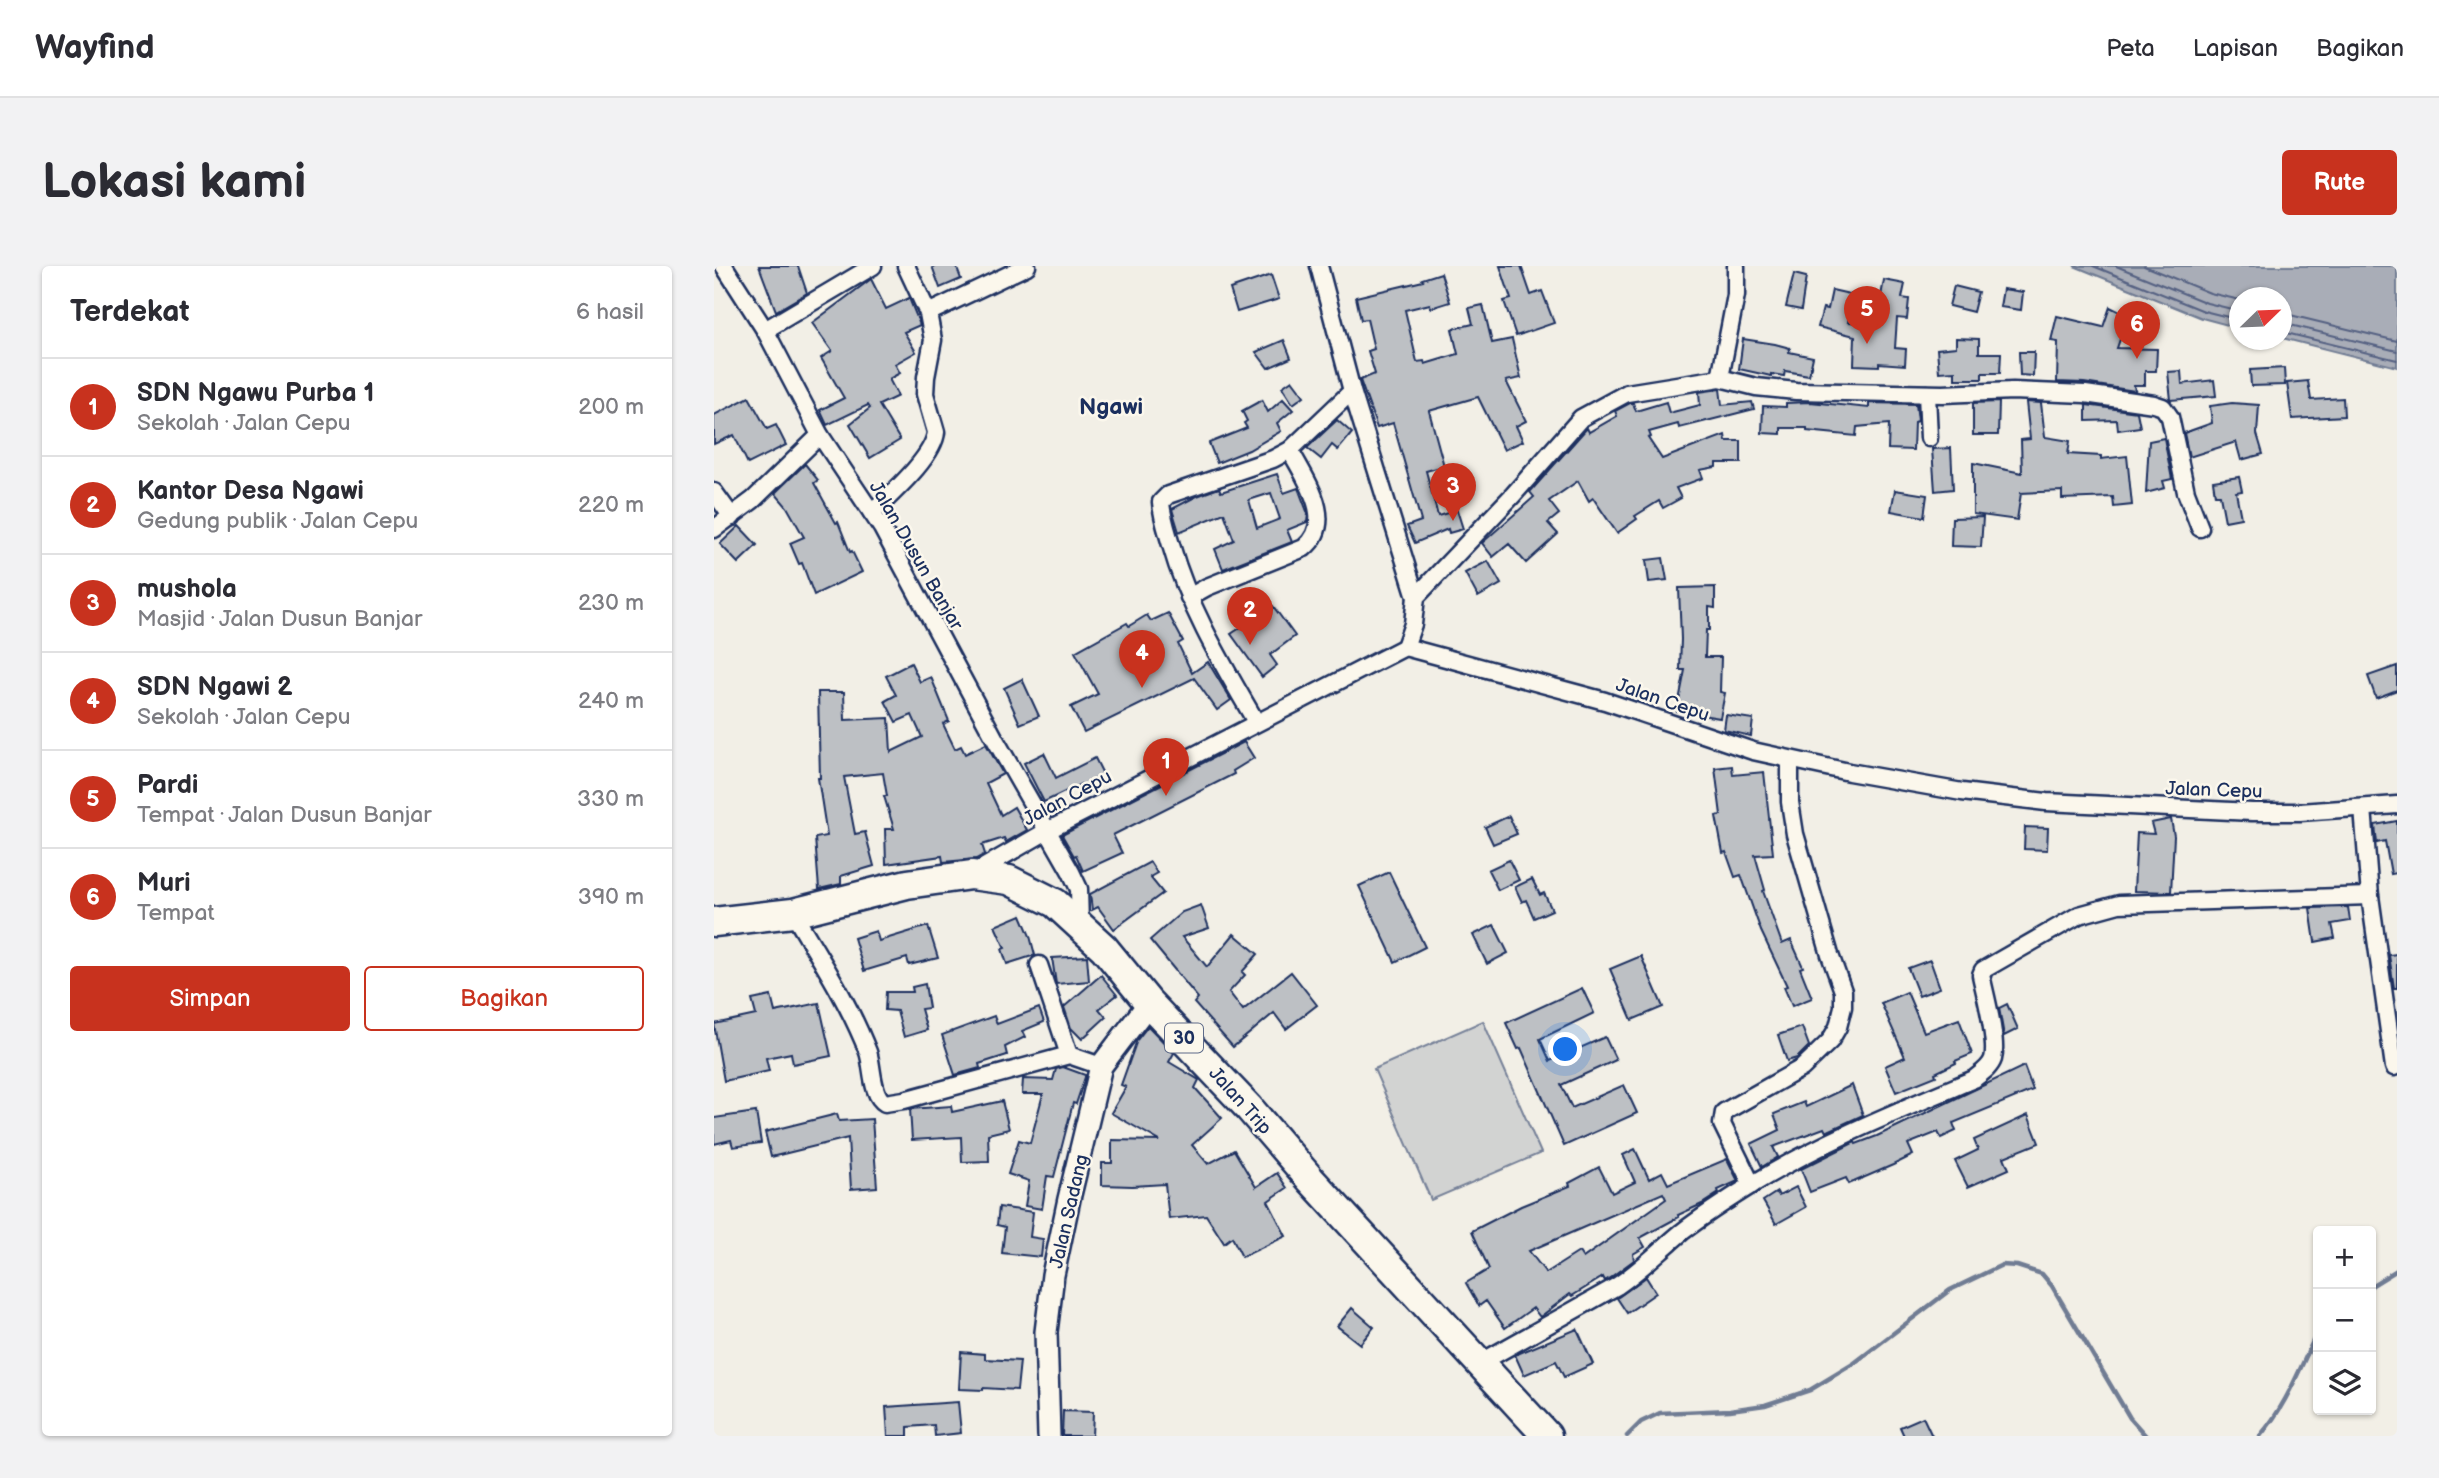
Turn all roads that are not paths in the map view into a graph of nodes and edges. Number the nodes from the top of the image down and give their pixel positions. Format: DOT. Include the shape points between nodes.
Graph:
graph roads {
  1 [pos="724,266"];
  2 [pos="873,266"];
  3 [pos="906,266"];
  4 [pos="1027,266"];
  5 [pos="1319,266"];
  6 [pos="1736,266"];
  7 [pos="928,313"];
  8 [pos="765,330"];
  9 [pos="1720,378"];
  10 [pos="1352,391"];
  11 [pos="1927,394"];
  12 [pos="820,435"];
  13 [pos="1929,438"];
  14 [pos="1290,450"];
  15 [pos="714,492"];
  16 [pos="872,513"];
  17 [pos="732,517"];
  18 [pos="2200,528"];
  19 [pos="714,529"];
  20 [pos="1189,597"];
  21 [pos="1416,597"];
  22 [pos="1405,647"];
  23 [pos="1256,722"];
  24 [pos="1790,760"];
  25 [pos="2397,805"];
  26 [pos="2363,808"];
  27 [pos="1047,831"];
  28 [pos="971,875"];
  29 [pos="2370,896"];
  30 [pos="793,913"];
  31 [pos="714,922"];
  32 [pos="1080,925"];
  33 [pos="1038,965"];
  34 [pos="1149,1003"];
  35 [pos="1069,1055"];
  36 [pos="1101,1066"];
  37 [pos="2394,1067"];
  38 [pos="1752,1185"];
  39 [pos="1480,1363"];
  40 [pos="1049,1436"];
  41 [pos="1547,1436"];
  1 -- 8 [label="street, Jalan Dusun Banjar"];
  2 -- 8 [label="street"];
  3 -- 7 [label="street"];
  4 -- 7 [label="street"];
  5 -- 10 [label="street"];
  6 -- 9 [label="street" via="1736,295"];
  7 -- 16 [label="street" via="933,340 925,394 936,439"];
  8 -- 12 [label="street, Jalan Dusun Banjar"];
  9 -- 11 [label="street" via="1796,391"];
  9 -- 21 [label="street" via="1627,393 1581,418"];
  10 -- 14 [label="street"];
  10 -- 21 [label="street"];
  11 -- 13 [label="street"];
  11 -- 18 [label="street" via="2085,394 2163,407 2170,417 2186,492"];
  12 -- 16 [label="street, Jalan Dusun Banjar"];
  12 -- 17 [label="street"];
  14 -- 20 [label="street" via="1316,499 1319,526 1312,541"];
  14 -- 20 [label="street" via="1168,495 1161,502"];
  15 -- 17 [label="street"];
  16 -- 27 [label="street, Jalan Dusun Banjar"];
  17 -- 19 [label="street"];
  20 -- 23 [label="street"];
  21 -- 22 [label="street"];
  22 -- 23 [label="street, Jalan Cepu"];
  22 -- 24 [label="street, Jalan Cepu" via="1605,701"];
  23 -- 27 [label="street, Jalan Cepu"];
  24 -- 26 [label="street, Jalan Cepu" via="1962,792 2046,802 2300,812"];
  24 -- 38 [label="street" via="1795,834 1843,991 1843,1007 1830,1041 1802,1068 1724,1112 1722,1124"];
  25 -- 26 [label="street, Jalan Cepu"];
  26 -- 29 [label="street"];
  27 -- 28 [label="street, Jalan Cepu"];
  27 -- 32 [label="street, Jalan Dusun Banjar" via="1079,889"];
  28 -- 30 [label="highway, Jalan Trip / 30" via="907,884"];
  28 -- 32 [label="highway, Jalan Trip / 30" via="1009,880 1039,893"];
  29 -- 37 [label="street"];
  29 -- 38 [label="street" via="2119,904 2079,915 1983,970 1993,1059 1974,1080 1849,1132"];
  30 -- 31 [label="highway, Jalan Trip / 30"];
  30 -- 35 [label="street" via="858,1029 870,1056 878,1096 885,1103"];
  32 -- 34 [label="highway, Jalan Trip / 30"];
  33 -- 35 [label="street"];
  34 -- 36 [label="main road, Jalan Sadang"];
  34 -- 39 [label="highway, Jalan Trip / 30"];
  35 -- 36 [label="street"];
  36 -- 40 [label="main road, Jalan Sadang" via="1053,1275 1046,1332"];
  38 -- 39 [label="street" via="1682,1232 1638,1273"];
  39 -- 41 [label="highway, Jalan Trip / 30"];
}
